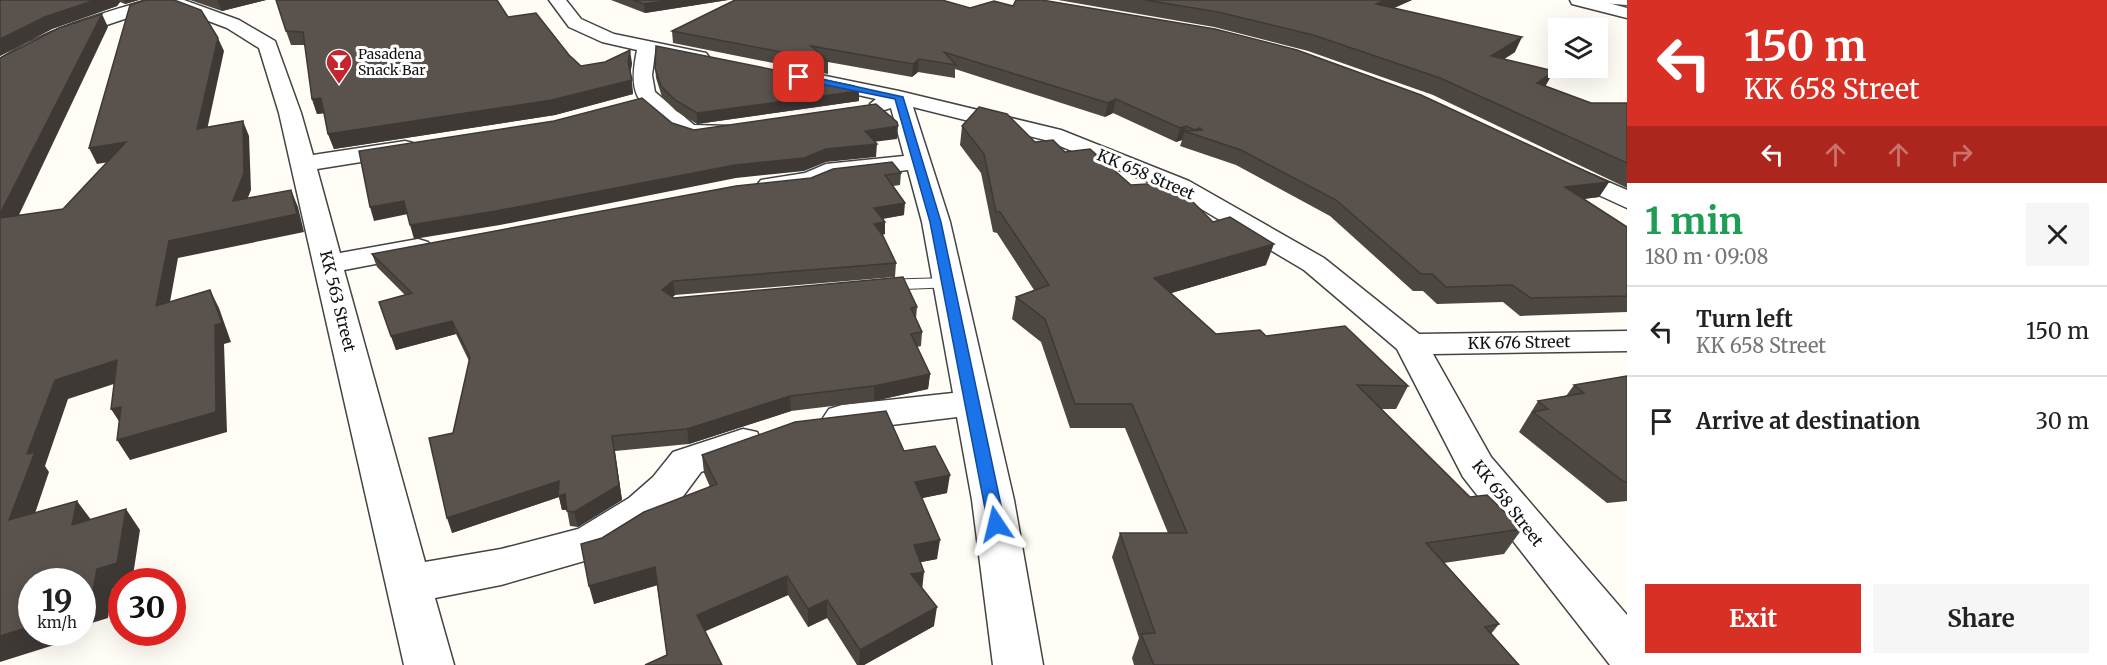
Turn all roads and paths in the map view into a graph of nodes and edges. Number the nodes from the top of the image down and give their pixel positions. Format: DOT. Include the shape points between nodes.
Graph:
graph roads {
  1 [pos="557,0"];
  2 [pos="1578,0"];
  3 [pos="1601,0"];
  4 [pos="186,2"];
  5 [pos="1627,2"];
  6 [pos="1627,13"];
  7 [pos="647,46"];
  8 [pos="729,63"];
  9 [pos="0,68"];
  10 [pos="787,74"];
  11 [pos="899,97"];
  12 [pos="835,114"];
  13 [pos="746,128"];
  14 [pos="429,144"];
  15 [pos="918,162"];
  16 [pos="1547,162"];
  17 [pos="303,165"];
  18 [pos="745,188"];
  19 [pos="1625,197"];
  20 [pos="444,244"];
  21 [pos="328,264"];
  22 [pos="948,283"];
  23 [pos="860,287"];
  24 [pos="1627,341"];
  25 [pos="1411,344"];
  26 [pos="973,403"];
  27 [pos="409,584"];
  28 [pos="1627,650"];
  29 [pos="429,665"];
  30 [pos="1018,665"];
  1 -- 7 [label="street" via="575,23 609,38"];
  2 -- 6 [label="street"];
  3 -- 5 [label="lane"];
  4 -- 9 [label="street" via="56,35"];
  4 -- 17 [label="street, KK 563 Street" via="268,45"];
  7 -- 8 [label="street"];
  7 -- 13 [label="street" via="642,75 645,93 640,102 688,132"];
  10 -- 11 [label="street, KK 658 Street"];
  11 -- 12 [label="street" via="868,109"];
  11 -- 15 [label="street"];
  11 -- 25 [label="street, KK 658 Street" via="1053,135 1180,186 1314,264"];
  14 -- 17 [label="street"];
  15 -- 18 [label="street" via="826,172 811,180"];
  15 -- 22 [label="street" via="936,222"];
  16 -- 19 [label="street"];
  17 -- 21 [label="street, KK 563 Street"];
  20 -- 21 [label="street"];
  21 -- 27 [label="street, KK 563 Street"];
  22 -- 23 [label="lane"];
  22 -- 26 [label="street"];
  24 -- 25 [label="street, KK 676 Street"];
  25 -- 28 [label="street, KK 658 Street" via="1477,467"];
  26 -- 27 [label="street" via="792,427 687,462 644,509 590,543 501,567"];
  26 -- 30 [label="street" via="993,500"];
  27 -- 29 [label="street, KK 563 Street"];
}
